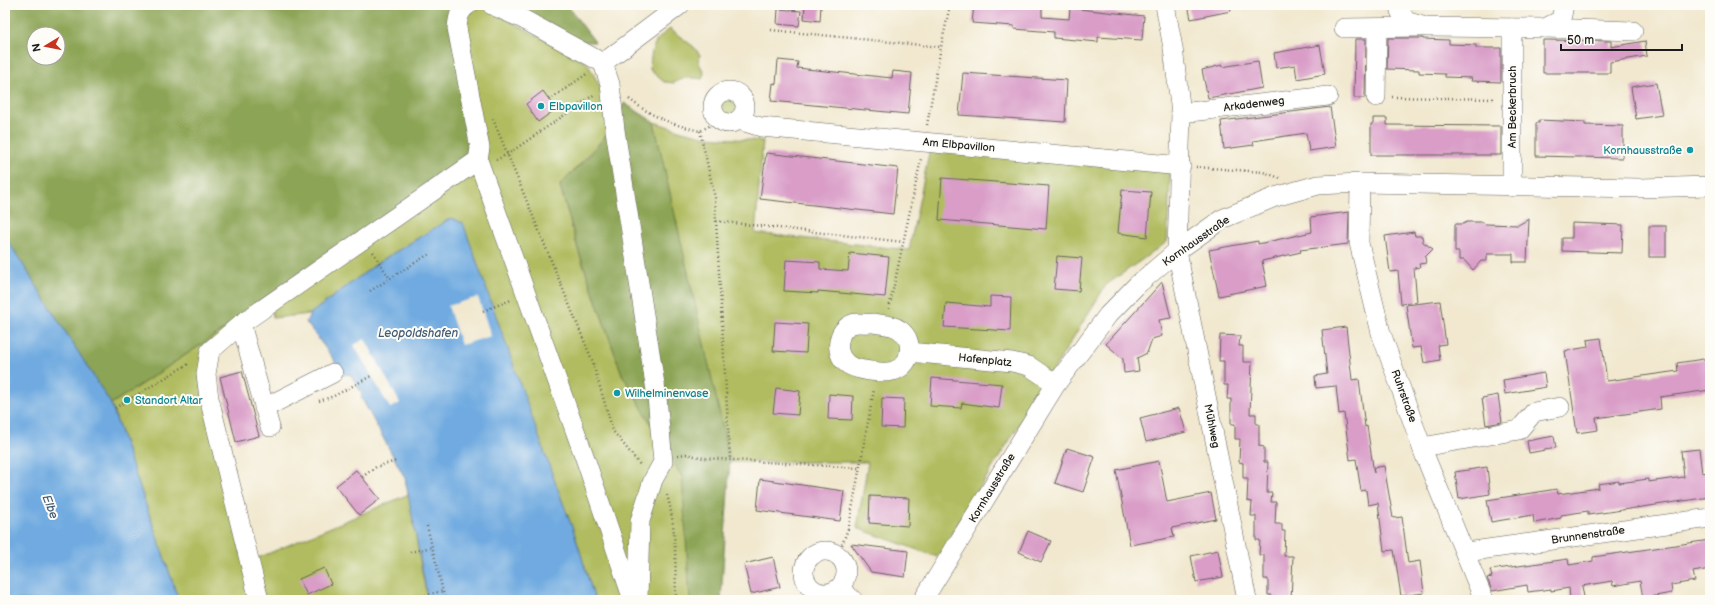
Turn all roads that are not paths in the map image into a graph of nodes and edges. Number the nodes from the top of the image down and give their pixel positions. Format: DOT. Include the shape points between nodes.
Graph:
graph roads {
  1 [pos="468,5"];
  2 [pos="492,5"];
  3 [pos="680,5"];
  4 [pos="1165,5"];
  5 [pos="1399,5"];
  6 [pos="1564,5"];
  7 [pos="1426,27"];
  8 [pos="1344,28"];
  9 [pos="1377,28"];
  10 [pos="1512,28"];
  11 [pos="1545,28"];
  12 [pos="1633,31"];
  13 [pos="603,63"];
  14 [pos="1328,96"];
  15 [pos="1376,97"];
  16 [pos="1181,113"];
  17 [pos="729,120"];
  18 [pos="478,160"];
  19 [pos="1181,166"];
  20 [pos="1360,183"];
  21 [pos="1710,186"];
  22 [pos="1512,187"];
  23 [pos="1177,251"];
  24 [pos="241,324"];
  25 [pos="909,352"];
  26 [pos="333,373"];
  27 [pos="1056,384"];
  28 [pos="1560,407"];
  29 [pos="264,408"];
  30 [pos="270,426"];
  31 [pos="1422,447"];
  32 [pos="1710,518"];
  33 [pos="1466,552"];
  34 [pos="839,588"];
  35 [pos="259,600"];
  36 [pos="633,600"];
  37 [pos="638,600"];
  38 [pos="853,600"];
  39 [pos="923,600"];
  40 [pos="1247,600"];
  41 [pos="1484,600"];
  1 -- 18 [label="street" via="462,8 457,28 480,148"];
  2 -- 13 [label="street"];
  3 -- 13 [label="street"];
  4 -- 16 [label="street"];
  5 -- 7 [label="street" via="1406,22"];
  6 -- 11 [label="street" via="1561,20"];
  7 -- 9 [label="street"];
  7 -- 10 [label="street"];
  8 -- 9 [label="street"];
  9 -- 15 [label="street"];
  10 -- 11 [label="street"];
  10 -- 22 [label="street, Am Beckerbruch"];
  11 -- 12 [label="street"];
  13 -- 37 [label="street" via="610,84 657,397 663,462 653,480 640,521"];
  14 -- 16 [label="street, Arkadenweg"];
  16 -- 19 [label="street"];
  17 -- 19 [label="street, Am Elbpavillon" via="761,127"];
  18 -- 24 [label="street"];
  18 -- 36 [label="street"];
  19 -- 23 [label="street"];
  20 -- 22 [label="street, Kornhausstraße"];
  20 -- 23 [label="street, Kornhausstraße" via="1318,185 1275,197 1222,220"];
  20 -- 31 [label="street, Ruhrstraße" via="1358,243 1381,333"];
  21 -- 22 [label="street, Kornhausstraße"];
  23 -- 27 [label="street, Kornhausstraße" via="1137,285 1108,315"];
  23 -- 40 [label="street, Mühlweg"];
  24 -- 29 [label="street"];
  24 -- 35 [label="street" via="210,351 206,374 209,398"];
  25 -- 25 [label="street" via="909,341 905,334 888,325 853,324 841,334 838,349 841,357 852,367 892,372 905,363"];
  25 -- 27 [label="street, Hafenplatz" via="1012,362 1029,366"];
  26 -- 29 [label="street"];
  27 -- 39 [label="street, Kornhausstraße"];
  28 -- 31 [label="street" via="1534,412 1519,430"];
  29 -- 30 [label="street"];
  31 -- 33 [label="street, Ruhrstraße"];
  32 -- 33 [label="street, Brunnenstraße"];
  33 -- 41 [label="street, Ruhrstraße"];
  34 -- 34 [label="street" via="846,574 838,556 819,552 808,560 804,574 810,587 822,593"];
  34 -- 38 [label="street"];
}
